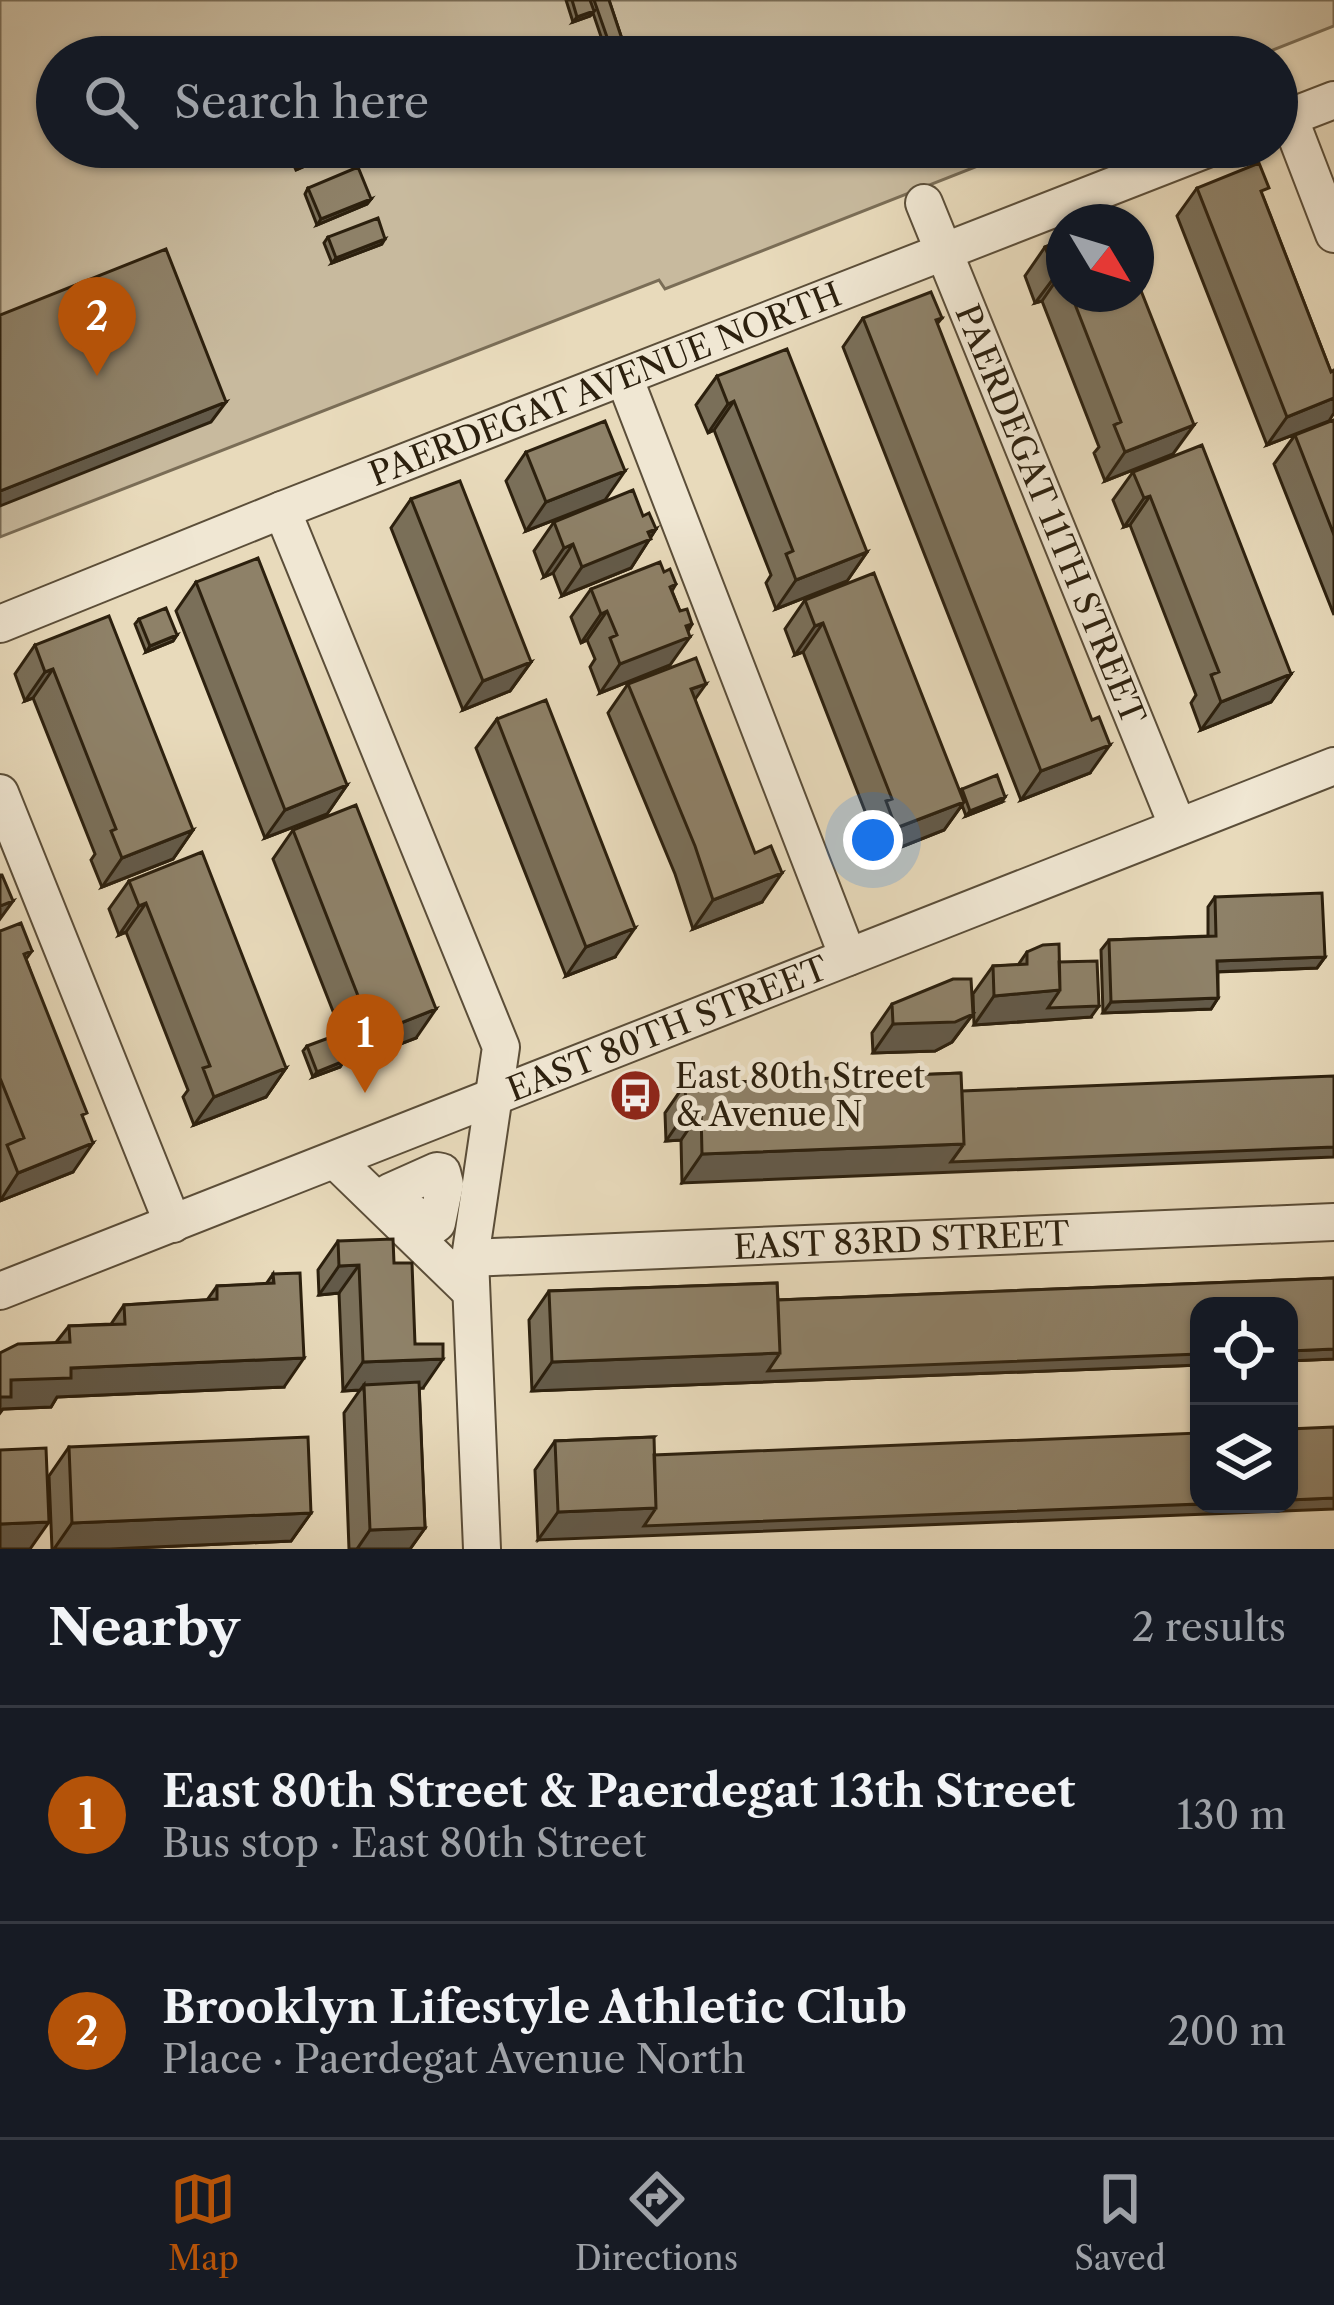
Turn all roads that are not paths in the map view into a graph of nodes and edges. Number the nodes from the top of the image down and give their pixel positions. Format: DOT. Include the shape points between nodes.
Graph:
graph roads {
  1 [pos="1334,100"];
  2 [pos="1298,113"];
  3 [pos="1298,153"];
  4 [pos="1158,168"];
  5 [pos="924,203"];
  6 [pos="1334,235"];
  7 [pos="942,252"];
  8 [pos="624,377"];
  9 [pos="282,510"];
  10 [pos="0,624"];
  11 [pos="1334,766"];
  12 [pos="0,793"];
  13 [pos="1178,827"];
  14 [pos="848,957"];
  15 [pos="491,1099"];
  16 [pos="335,1160"];
  17 [pos="1334,1222"];
  18 [pos="173,1224"];
  19 [pos="470,1275"];
  20 [pos="0,1291"];
  21 [pos="482,1549"];
  1 -- 2 [label="street"];
  3 -- 6 [label="street"];
  4 -- 7 [label="street, PAERDEGAT AVENUE NORTH"];
  5 -- 7 [label="street, PAERDEGAT 11TH STREET"];
  7 -- 8 [label="street, PAERDEGAT AVENUE NORTH"];
  7 -- 13 [label="street, PAERDEGAT 11TH STREET"];
  8 -- 9 [label="street, PAERDEGAT AVENUE NORTH"];
  8 -- 14 [label="street"];
  9 -- 10 [label="street, PAERDEGAT AVENUE NORTH"];
  9 -- 15 [label="street" via="501,1047"];
  11 -- 13 [label="street, EAST 80TH STREET"];
  12 -- 18 [label="street"];
  13 -- 14 [label="street, EAST 80TH STREET"];
  14 -- 15 [label="street, EAST 80TH STREET"];
  15 -- 16 [label="street, EAST 80TH STREET"];
  15 -- 19 [label="street"];
  16 -- 18 [label="street, EAST 80TH STREET"];
  16 -- 19 [label="street"];
  17 -- 19 [label="street, EAST 83RD STREET"];
  18 -- 20 [label="street, EAST 80TH STREET"];
  19 -- 21 [label="street"];
}
